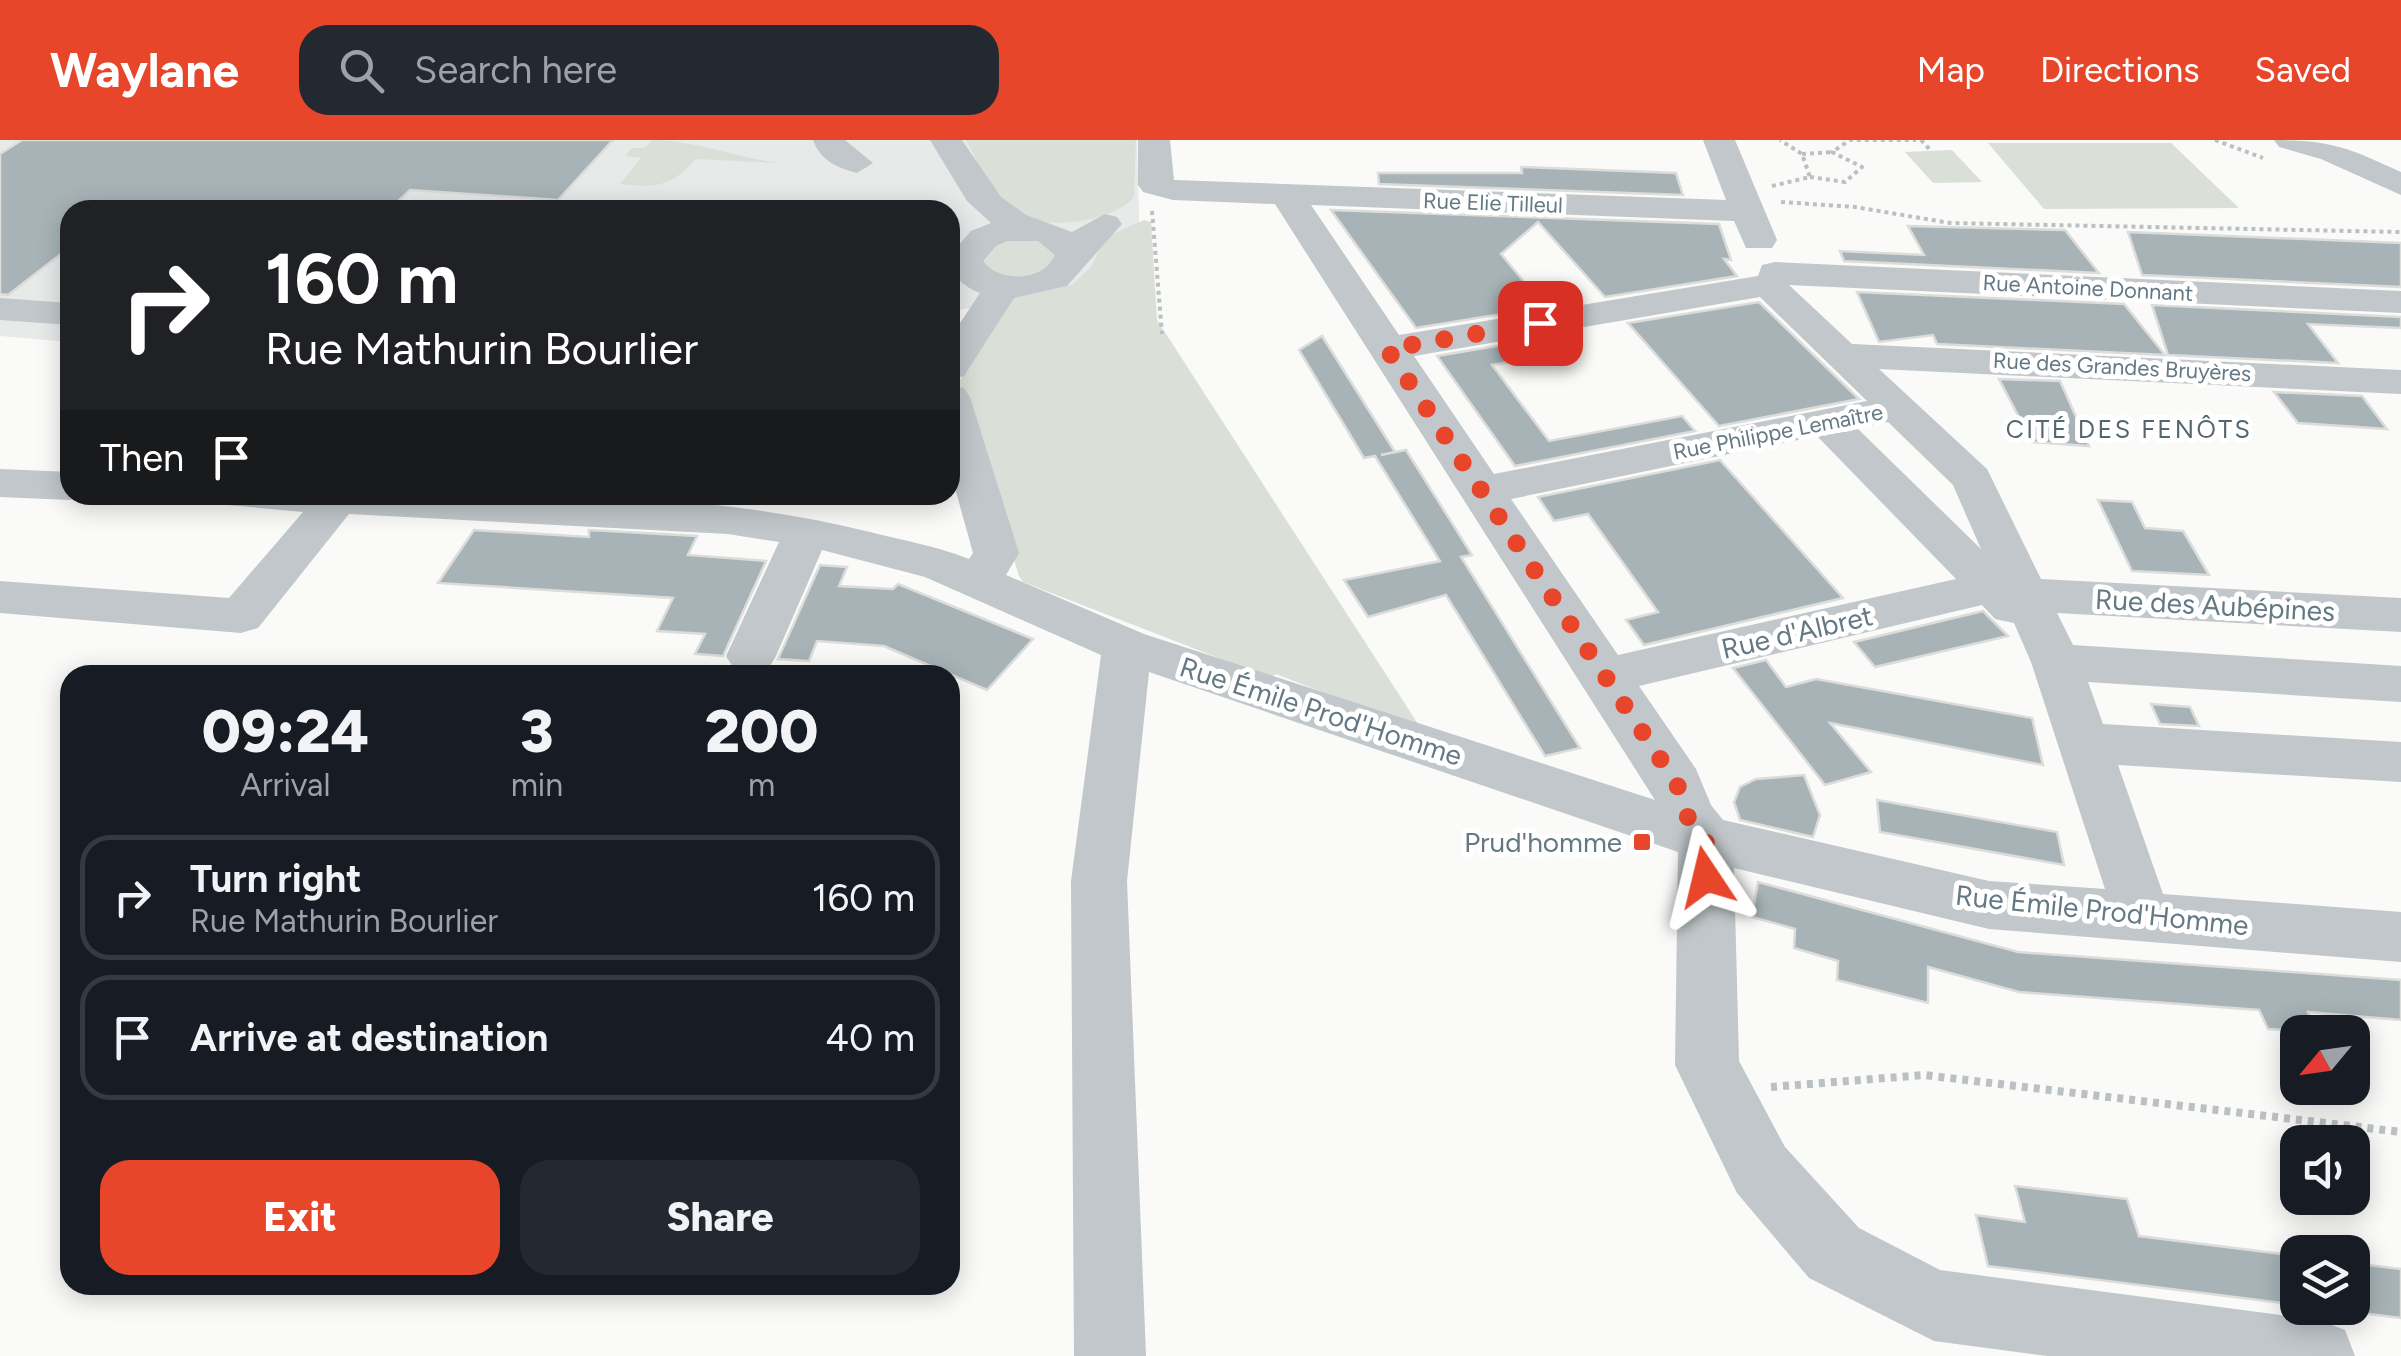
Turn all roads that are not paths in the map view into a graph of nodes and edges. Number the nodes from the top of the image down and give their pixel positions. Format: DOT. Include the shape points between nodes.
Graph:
graph roads {
  1 [pos="829,140"];
  2 [pos="946,140"];
  3 [pos="1154,140"];
  4 [pos="1719,140"];
  5 [pos="2290,140"];
  6 [pos="857,164"];
  7 [pos="2401,185"];
  8 [pos="972,192"];
  9 [pos="1288,197"];
  10 [pos="1162,198"];
  11 [pos="1744,202"];
  12 [pos="1049,239"];
  13 [pos="971,264"];
  14 [pos="1771,279"];
  15 [pos="2401,302"];
  16 [pos="0,309"];
  17 [pos="60,313"];
  18 [pos="960,318"];
  19 [pos="1387,349"];
  20 [pos="1843,354"];
  21 [pos="2401,382"];
  22 [pos="1900,408"];
  23 [pos="1827,422"];
  24 [pos="960,431"];
  25 [pos="0,483"];
  26 [pos="60,486"];
  27 [pos="1480,490"];
  28 [pos="333,505"];
  29 [pos="440,505"];
  30 [pos="807,531"];
  31 [pos="979,582"];
  32 [pos="2010,591"];
  33 [pos="0,598"];
  34 [pos="2401,616"];
  35 [pos="1127,646"];
  36 [pos="2052,652"];
  37 [pos="751,656"];
  38 [pos="1602,677"];
  39 [pos="2401,684"];
  40 [pos="2086,743"];
  41 [pos="2401,762"];
  42 [pos="1706,839"];
  43 [pos="2143,918"];
  44 [pos="2401,938"];
  45 [pos="1110,1356"];
  46 [pos="2318,1356"];
  1 -- 6 [label="street"];
  2 -- 8 [label="street"];
  3 -- 10 [label="street" via="1155,184"];
  4 -- 11 [label="street"];
  5 -- 7 [label="street"];
  8 -- 12 [label="street" via="993,211"];
  8 -- 13 [label="street"];
  9 -- 10 [label="street, Rue Elie Tilleul"];
  9 -- 11 [label="street, Rue Elie Tilleul"];
  9 -- 19 [label="street"];
  10 -- 12 [label="street"];
  11 -- 14 [label="street"];
  12 -- 13 [label="street" via="995,234"];
  12 -- 13 [label="street" via="1070,265 1055,278 1030,285"];
  13 -- 18 [label="street"];
  14 -- 15 [label="street, Rue Antoine Donnant"];
  14 -- 19 [label="street, Rue Antoine Donnant"];
  14 -- 20 [label="street, Rue Philippe Lemaître"];
  16 -- 17 [label="street"];
  19 -- 27 [label="street"];
  20 -- 21 [label="street, Rue des Grandes Bruyères"];
  20 -- 22 [label="street, Rue Philippe Lemaître"];
  22 -- 23 [label="street, Rue Philippe Lemaître"];
  22 -- 32 [label="street" via="1972,478"];
  23 -- 27 [label="street, Rue Philippe Lemaître"];
  23 -- 32 [label="street"];
  24 -- 31 [label="street" via="996,553"];
  25 -- 26 [label="street"];
  27 -- 38 [label="street"];
  28 -- 33 [label="street" via="240,616"];
  29 -- 30 [label="street, Rue Émile Prod'Homme" via="728,519"];
  30 -- 31 [label="street, Rue Émile Prod'Homme" via="940,565"];
  30 -- 37 [label="street"];
  31 -- 35 [label="street, Rue Émile Prod'Homme"];
  32 -- 34 [label="street, Rue des Aubépines"];
  32 -- 36 [label="street"];
  32 -- 38 [label="street, Rue d'Albret"];
  35 -- 42 [label="street, Rue Émile Prod'Homme"];
  35 -- 45 [label="street" via="1099,881"];
  36 -- 39 [label="street"];
  36 -- 40 [label="street"];
  38 -- 42 [label="street" via="1677,784 1687,816"];
  40 -- 41 [label="street"];
  40 -- 43 [label="street"];
  42 -- 43 [label="street, Rue Émile Prod'Homme" via="1989,905"];
  42 -- 46 [label="street" via="1708,1065 1761,1170 1834,1252 1934,1305"];
  43 -- 44 [label="street, Rue Émile Prod'Homme"];
}
